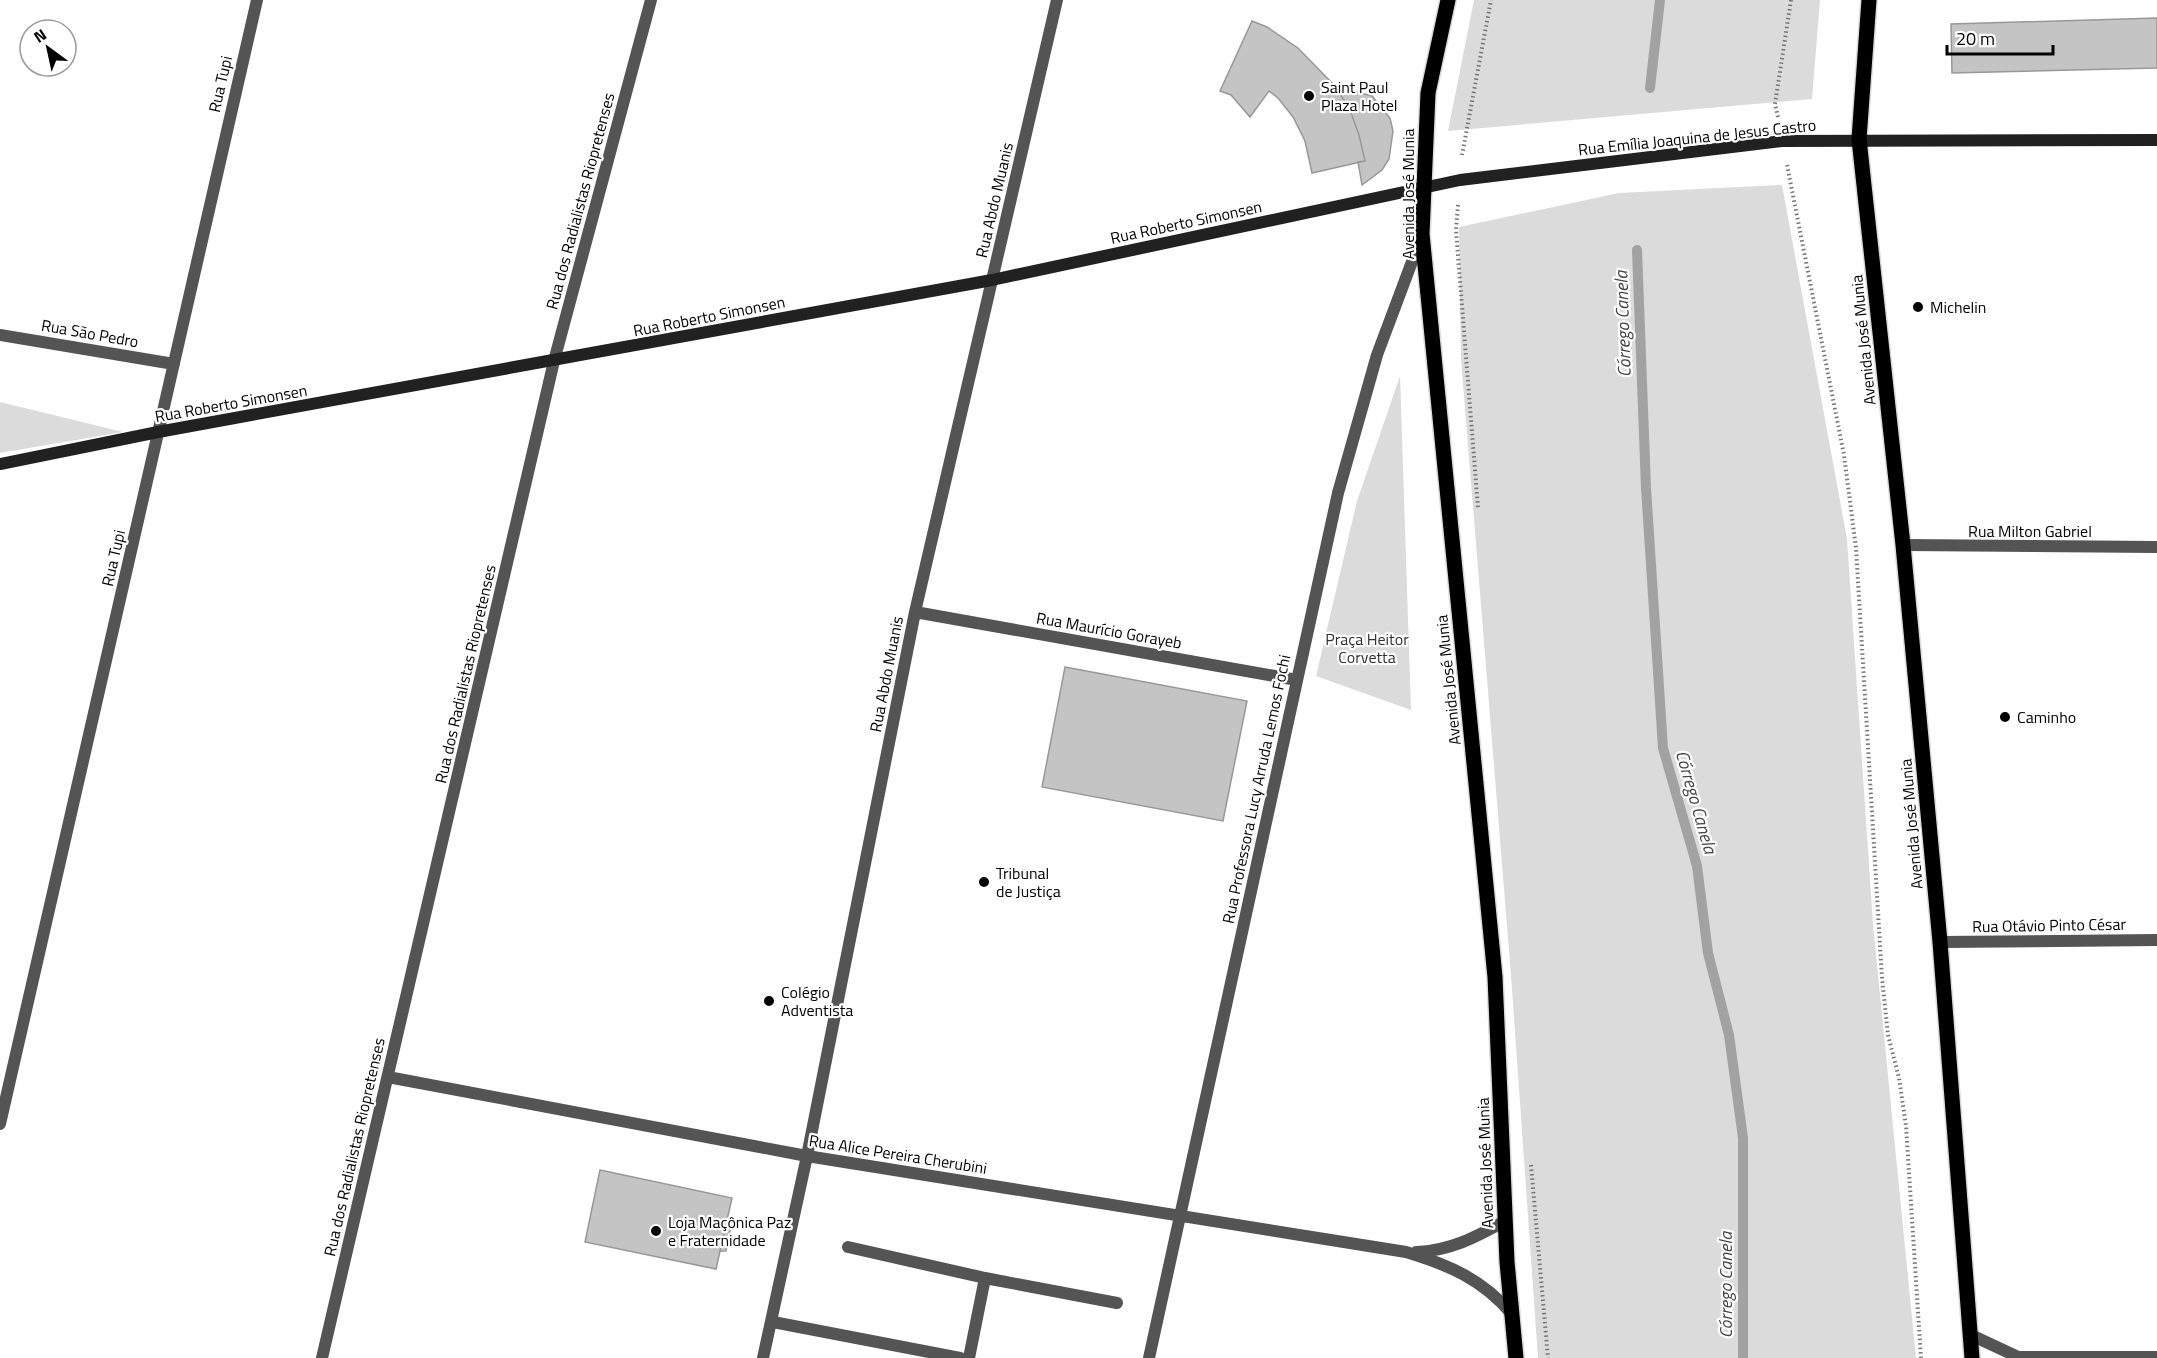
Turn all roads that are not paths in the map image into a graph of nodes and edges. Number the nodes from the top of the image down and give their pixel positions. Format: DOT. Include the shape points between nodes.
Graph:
graph roads {
  1 [pos="256,0"];
  2 [pos="651,0"];
  3 [pos="1057,0"];
  4 [pos="1448,0"];
  5 [pos="1869,0"];
  6 [pos="1859,138"];
  7 [pos="2157,140"];
  8 [pos="1422,188"];
  9 [pos="1422,234"];
  10 [pos="992,280"];
  11 [pos="0,334"];
  12 [pos="554,361"];
  13 [pos="174,364"];
  14 [pos="158,432"];
  15 [pos="0,464"];
  16 [pos="1904,545"];
  17 [pos="2157,547"];
  18 [pos="915,612"];
  19 [pos="1297,680"];
  20 [pos="2157,940"];
  21 [pos="1940,942"];
  22 [pos="388,1077"];
  23 [pos="0,1124"];
  24 [pos="807,1156"];
  25 [pos="1180,1216"];
  26 [pos="1505,1221"];
  27 [pos="848,1247"];
  28 [pos="1406,1252"];
  29 [pos="985,1278"];
  30 [pos="1117,1303"];
  31 [pos="1512,1314"];
  32 [pos="772,1322"];
  33 [pos="1971,1335"];
  34 [pos="2157,1357"];
  35 [pos="322,1358"];
  36 [pos="763,1358"];
  37 [pos="960,1358"];
  38 [pos="969,1358"];
  39 [pos="1149,1358"];
  40 [pos="1516,1358"];
  41 [pos="1972,1358"];
  1 -- 13 [label="street, Rua Tupi"];
  2 -- 12 [label="street, Rua dos Radialistas Riopretenses"];
  3 -- 10 [label="street, Rua Abdo Muanis"];
  4 -- 8 [label="main road, Avenida José Munia" via="1428,93"];
  5 -- 6 [label="main road, Avenida José Munia"];
  6 -- 7 [label="street, Rua Emília Joaquina de Jesus Castro"];
  6 -- 8 [label="street, Rua Emília Joaquina de Jesus Castro" via="1782,141 1460,180"];
  6 -- 16 [label="main road, Avenida José Munia"];
  8 -- 9 [label="main road, Avenida José Munia"];
  8 -- 10 [label="street, Rua Roberto Simonsen"];
  9 -- 19 [label="street, Rua Professora Lucy Arruda Lemos Fochi" via="1377,355 1338,493"];
  9 -- 26 [label="main road, Avenida José Munia" via="1495,977"];
  10 -- 12 [label="street, Rua Roberto Simonsen"];
  10 -- 18 [label="street, Rua Abdo Muanis"];
  11 -- 13 [label="street, Rua São Pedro"];
  12 -- 14 [label="street, Rua Roberto Simonsen"];
  12 -- 22 [label="street, Rua dos Radialistas Riopretenses"];
  13 -- 14 [label="street, Rua Tupi"];
  14 -- 15 [label="street, Rua Roberto Simonsen"];
  14 -- 23 [label="street, Rua Tupi"];
  16 -- 17 [label="street, Rua Milton Gabriel"];
  16 -- 21 [label="main road, Avenida José Munia"];
  18 -- 19 [label="street, Rua Maurício Gorayeb"];
  18 -- 24 [label="street, Rua Abdo Muanis"];
  19 -- 25 [label="street, Rua Professora Lucy Arruda Lemos Fochi"];
  20 -- 21 [label="street, Rua Otávio Pinto César"];
  21 -- 33 [label="main road, Avenida José Munia"];
  22 -- 24 [label="street, Rua Alice Pereira Cherubini"];
  22 -- 35 [label="street, Rua dos Radialistas Riopretenses"];
  24 -- 25 [label="street, Rua Alice Pereira Cherubini"];
  24 -- 32 [label="street, Rua Abdo Muanis"];
  25 -- 28 [label="street, Rua Alice Pereira Cherubini"];
  25 -- 39 [label="street, Rua Professora Lucy Arruda Lemos Fochi"];
  26 -- 28 [label="street, Rua Alice Pereira Cherubini" via="1448,1248"];
  26 -- 31 [label="main road, Avenida José Munia"];
  27 -- 29 [label="street"];
  28 -- 31 [label="street, Rua Alice Pereira Cherubini" via="1468,1275"];
  29 -- 30 [label="street"];
  29 -- 38 [label="street"];
  31 -- 40 [label="main road, Avenida José Munia"];
  32 -- 36 [label="street, Rua Abdo Muanis"];
  32 -- 37 [label="street"];
  33 -- 34 [label="street" via="2018,1357"];
  33 -- 41 [label="main road, Avenida José Munia"];
}
